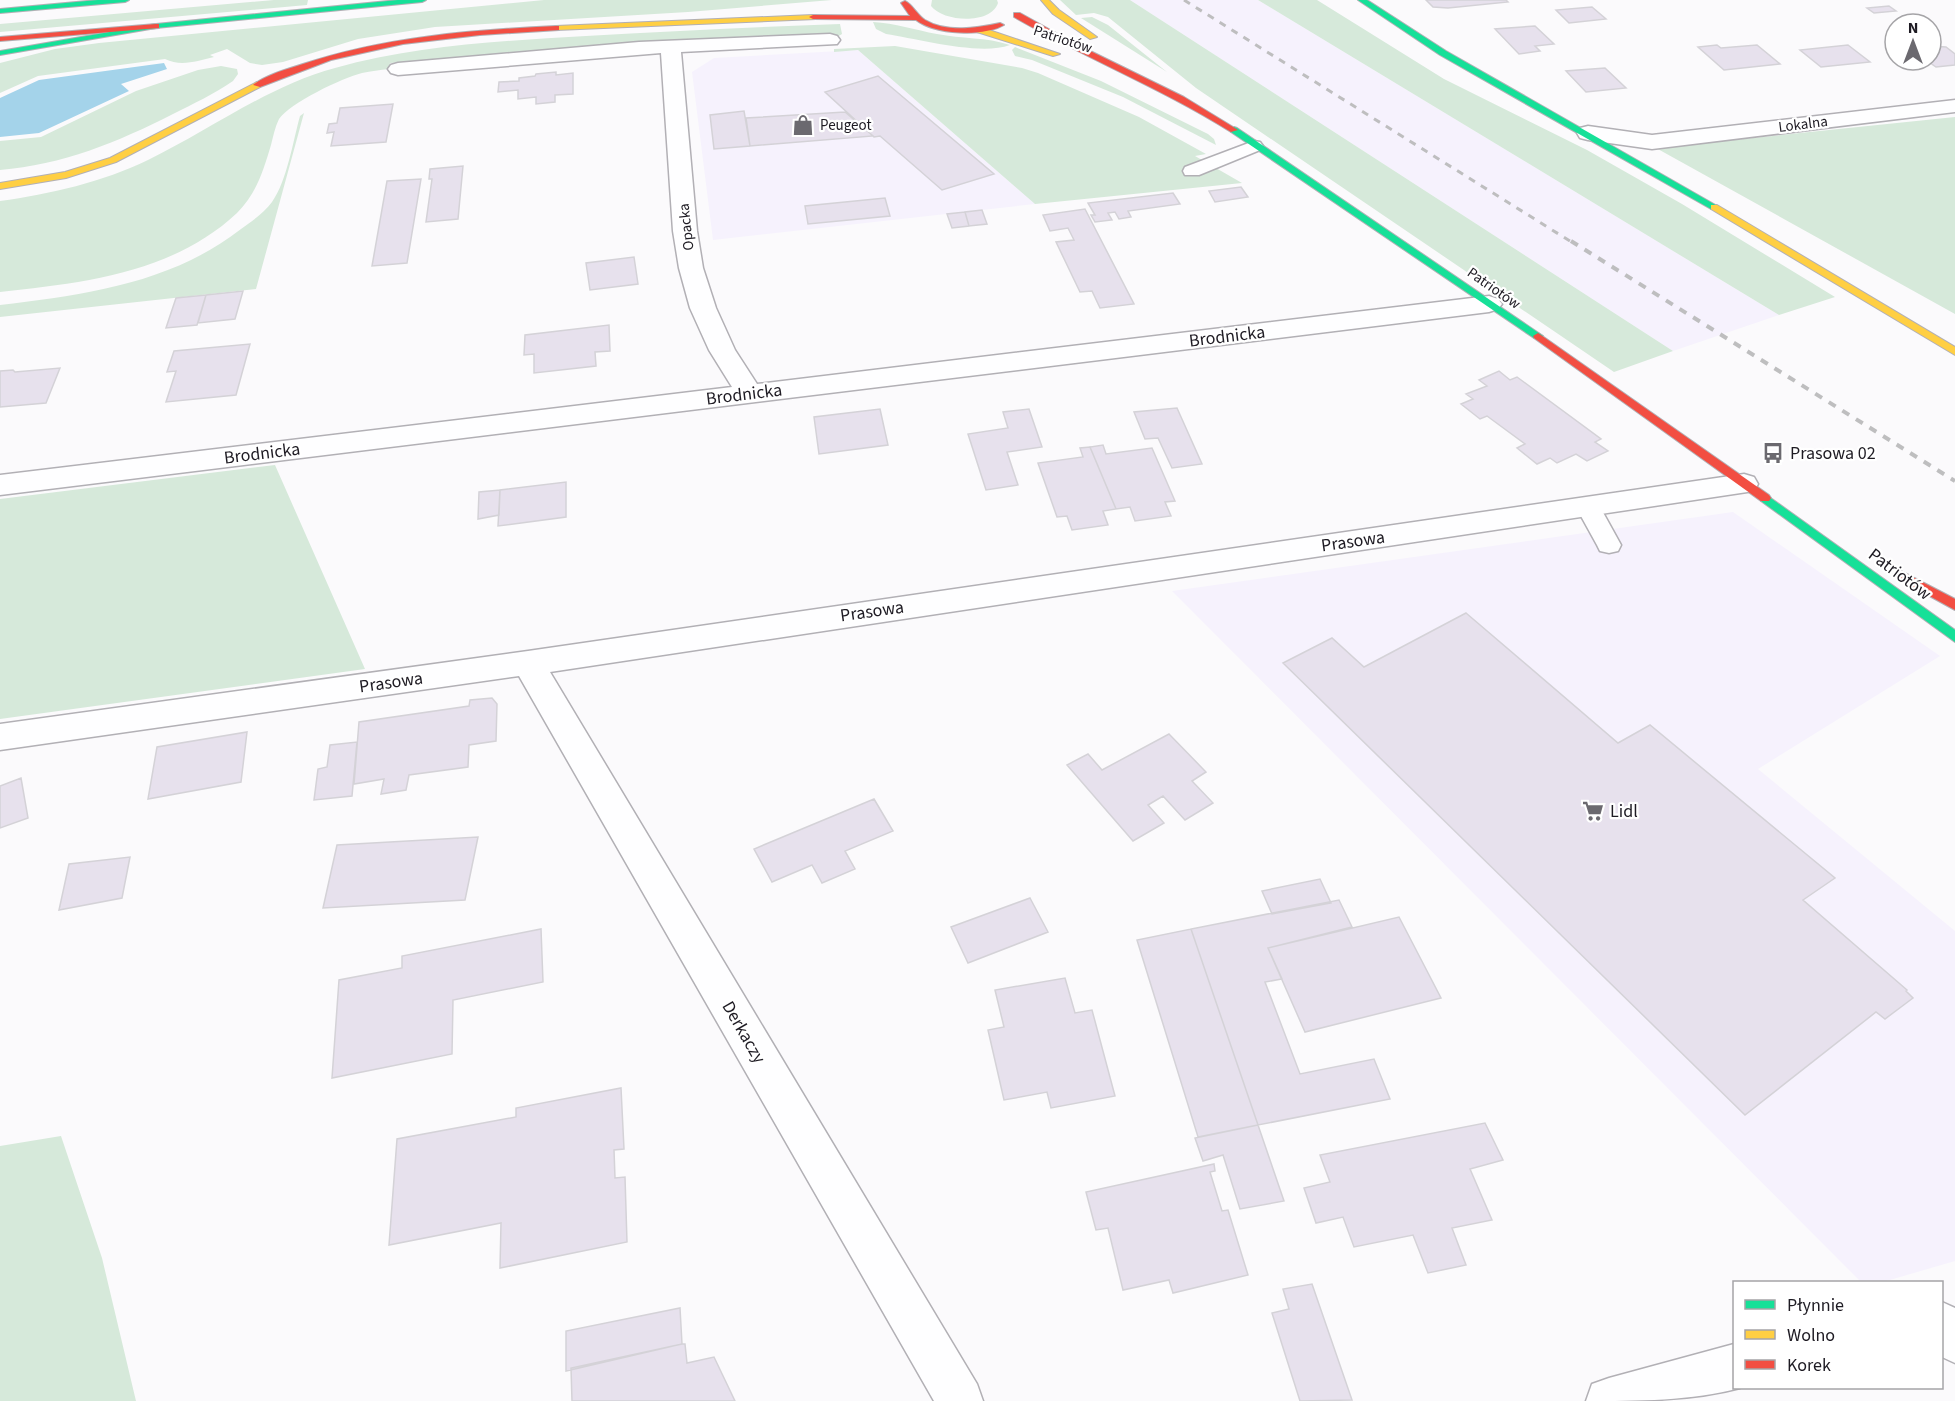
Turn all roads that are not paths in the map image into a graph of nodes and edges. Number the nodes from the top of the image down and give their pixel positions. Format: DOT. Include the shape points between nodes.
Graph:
graph roads {
  1 [pos="126,0"];
  2 [pos="422,0"];
  3 [pos="905,0"];
  4 [pos="1016,0"];
  5 [pos="1046,0"];
  6 [pos="1362,0"];
  7 [pos="1381,0"];
  8 [pos="847,3"];
  9 [pos="1346,5"];
  10 [pos="0,11"];
  11 [pos="1017,15"];
  12 [pos="916,18"];
  13 [pos="156,26"];
  14 [pos="536,29"];
  15 [pos="980,30"];
  16 [pos="1416,34"];
  17 [pos="0,39"];
  18 [pos="830,40"];
  19 [pos="671,47"];
  20 [pos="0,53"];
  21 [pos="398,69"];
  22 [pos="1170,92"];
  23 [pos="1955,106"];
  24 [pos="1588,133"];
  25 [pos="1652,142"];
  26 [pos="1254,146"];
  27 [pos="1192,171"];
  28 [pos="1663,176"];
  29 [pos="0,186"];
  30 [pos="1489,304"];
  31 [pos="1955,352"];
  32 [pos="749,393"];
  33 [pos="1744,484"];
  34 [pos="0,485"];
  35 [pos="1588,507"];
  36 [pos="1795,519"];
  37 [pos="1609,545"];
  38 [pos="1955,605"];
  39 [pos="1955,637"];
  40 [pos="528,663"];
  41 [pos="0,737"];
  42 [pos="1943,1327"];
  43 [pos="1955,1340"];
  44 [pos="1733,1367"];
  45 [pos="960,1401"];
  46 [pos="1610,1401"];
  1 -- 10 [label="main road"];
  2 -- 13 [label="main road"];
  3 -- 12 [label="main road" via="908,13"];
  4 -- 11 [label="main road"];
  5 -- 22 [label="main road" via="1068,21"];
  6 -- 16 [label="main road"];
  7 -- 16 [label="main road"];
  8 -- 14 [label="main road"];
  9 -- 16 [label="main road"];
  11 -- 15 [label="main road" via="1005,24"];
  11 -- 22 [label="main road, Patriotów" via="1044,32"];
  12 -- 14 [label="main road"];
  12 -- 15 [label="main road" via="945,29"];
  13 -- 17 [label="main road"];
  13 -- 20 [label="main road"];
  14 -- 29 [label="main road" via="420,38 307,65 268,80 127,154 80,171"];
  15 -- 22 [label="main road, Patriotów"];
  16 -- 24 [label="main road"];
  18 -- 19 [label="street"];
  19 -- 21 [label="street"];
  19 -- 32 [label="street, Opacka" via="691,268 717,339"];
  22 -- 26 [label="main road, Patriotów" via="1210,114"];
  23 -- 25 [label="street, Lokalna"];
  24 -- 25 [label="street, Lokalna"];
  24 -- 28 [label="main road"];
  25 -- 28 [label="street" via="1652,160"];
  26 -- 27 [label="lane"];
  26 -- 30 [label="main road, Patriotów"];
  28 -- 31 [label="main road"];
  30 -- 32 [label="street, Brodnicka"];
  30 -- 33 [label="main road, Patriotów"];
  32 -- 34 [label="street, Brodnicka"];
  33 -- 35 [label="street, Prasowa"];
  33 -- 36 [label="main road, Patriotów"];
  35 -- 37 [label="lane"];
  35 -- 40 [label="street, Prasowa"];
  36 -- 38 [label="main road, Patriotów"];
  36 -- 39 [label="main road, Patriotów"];
  40 -- 41 [label="street, Prasowa"];
  40 -- 45 [label="street, Derkaczy"];
  42 -- 43 [label="street"];
  44 -- 46 [label="street"];
}
